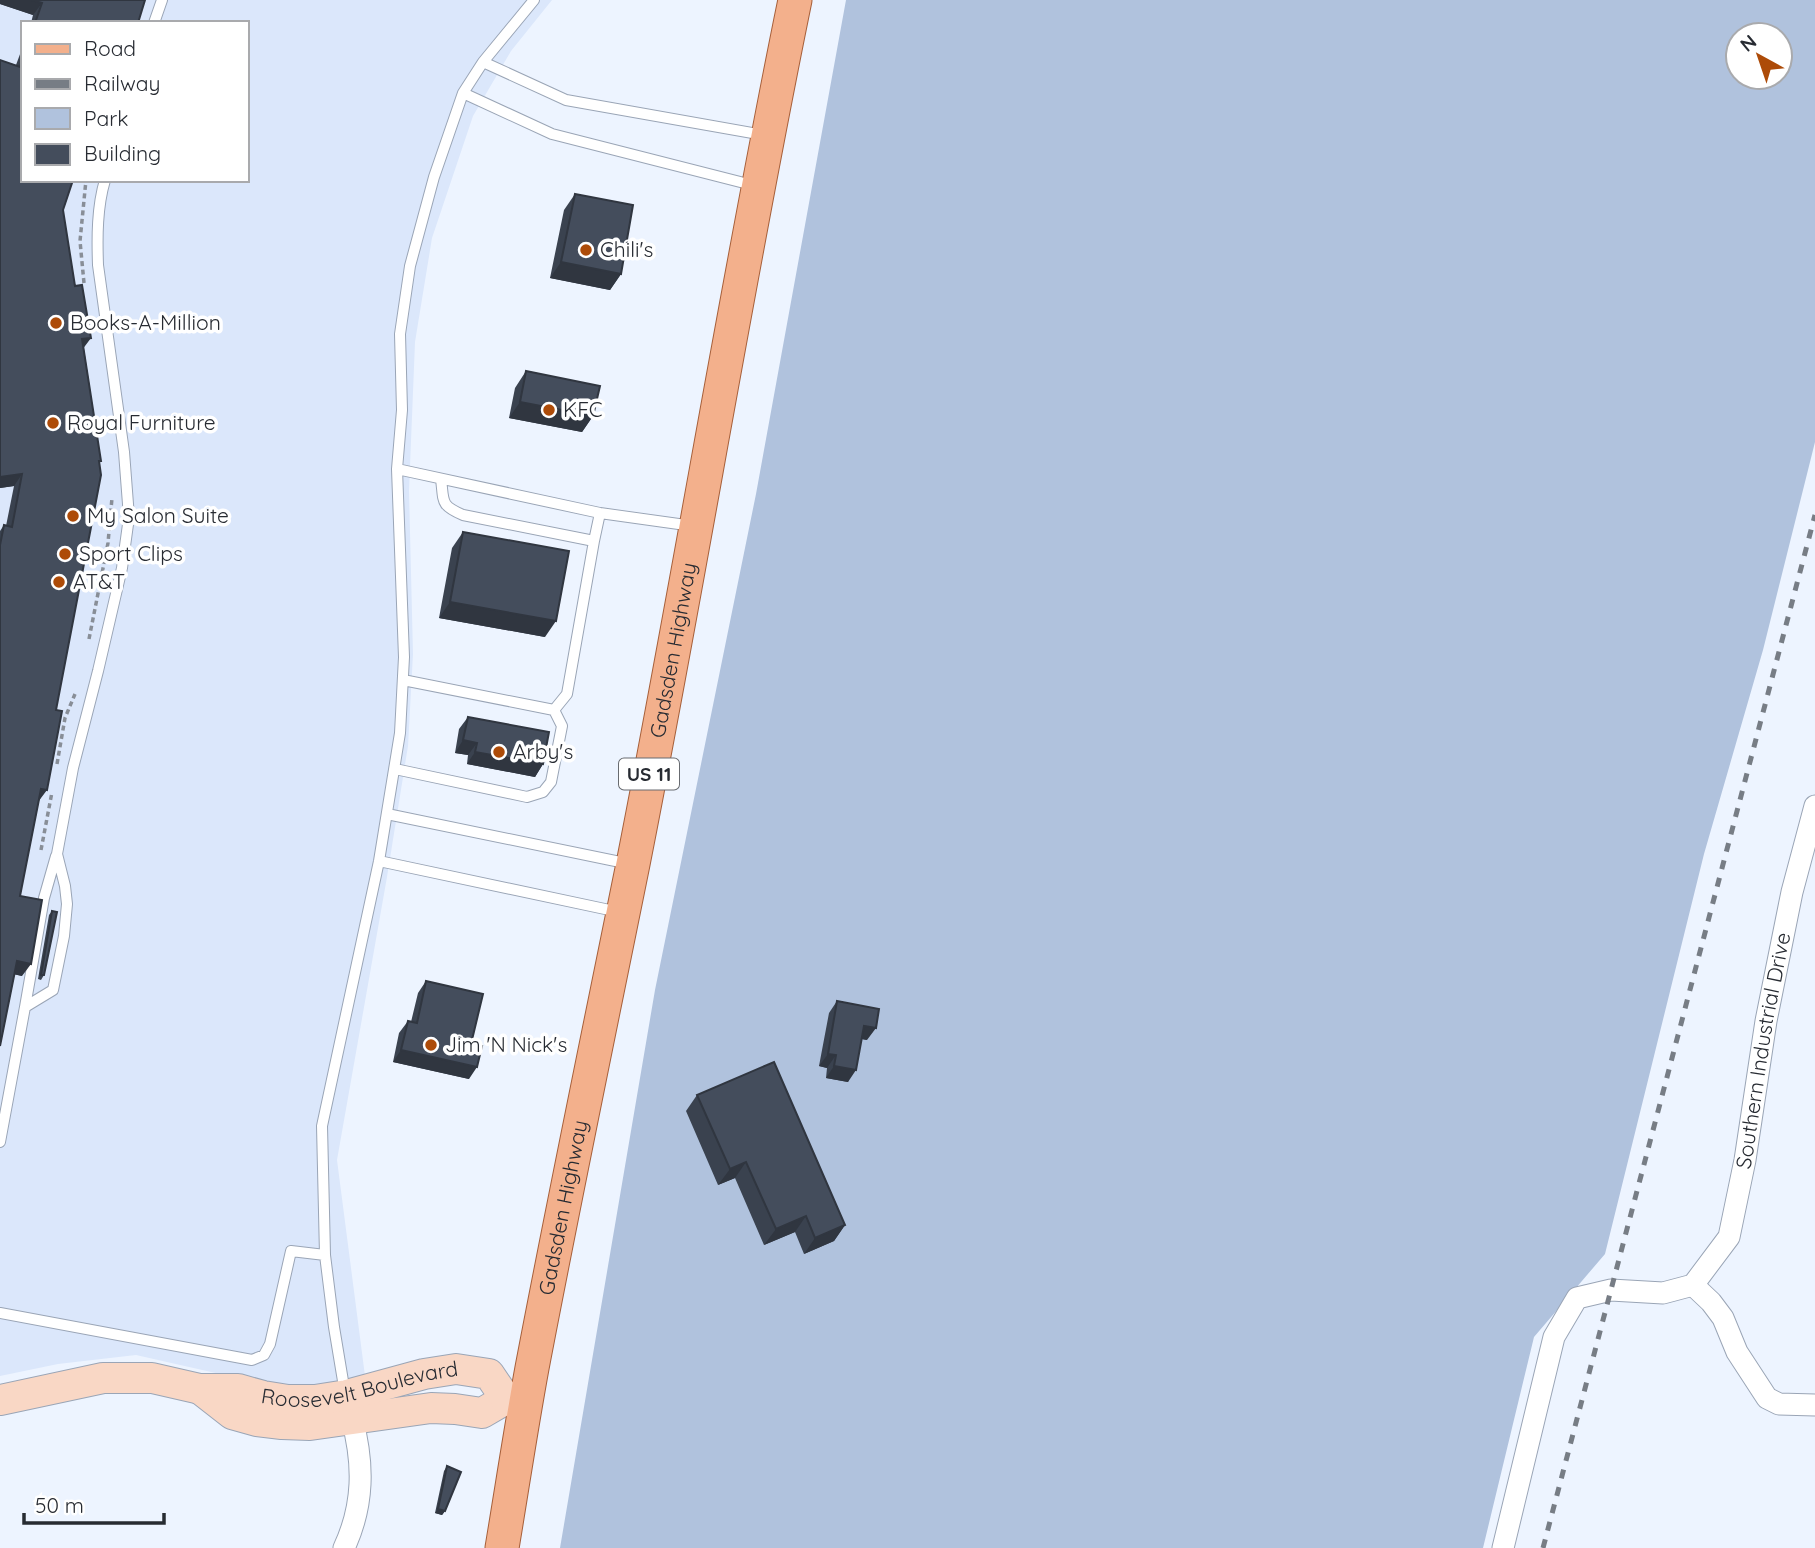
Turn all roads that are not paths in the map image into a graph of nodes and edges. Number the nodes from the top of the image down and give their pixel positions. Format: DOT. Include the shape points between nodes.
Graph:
graph roads {
  1 [pos="162,0"];
  2 [pos="534,0"];
  3 [pos="795,0"];
  4 [pos="155,21"];
  5 [pos="483,62"];
  6 [pos="463,93"];
  7 [pos="767,136"];
  8 [pos="104,182"];
  9 [pos="758,187"];
  10 [pos="397,469"];
  11 [pos="441,479"];
  12 [pos="600,513"];
  13 [pos="696,527"];
  14 [pos="594,541"];
  15 [pos="403,680"];
  16 [pos="554,710"];
  17 [pos="395,769"];
  18 [pos="1815,806"];
  19 [pos="387,814"];
  20 [pos="57,854"];
  21 [pos="379,861"];
  22 [pos="632,865"];
  23 [pos="622,913"];
  24 [pos="25,1007"];
  25 [pos="0,1142"];
  26 [pos="326,1255"];
  27 [pos="1693,1285"];
  28 [pos="0,1313"];
  29 [pos="0,1400"];
  30 [pos="516,1401"];
  31 [pos="1815,1405"];
  32 [pos="349,1407"];
  33 [pos="344,1548"];
  34 [pos="502,1548"];
  35 [pos="1503,1548"];
  1 -- 4 [label="lane"];
  2 -- 5 [label="lane"];
  3 -- 7 [label="main road, Gadsden Highway / US 11"];
  5 -- 6 [label="lane"];
  5 -- 7 [label="lane" via="566,100"];
  6 -- 9 [label="lane" via="552,134"];
  6 -- 10 [label="lane" via="410,266 400,334 402,410"];
  7 -- 9 [label="main road, Gadsden Highway / US 11"];
  8 -- 20 [label="lane" via="98,265 124,452 128,517 122,568 75,758"];
  9 -- 13 [label="main road, Gadsden Highway / US 11"];
  10 -- 11 [label="lane"];
  10 -- 15 [label="lane"];
  11 -- 12 [label="lane"];
  11 -- 14 [label="lane" via="448,509"];
  12 -- 13 [label="lane"];
  12 -- 14 [label="lane"];
  13 -- 22 [label="main road, Gadsden Highway / US 11"];
  14 -- 16 [label="lane" via="567,694"];
  15 -- 16 [label="lane"];
  15 -- 17 [label="lane"];
  16 -- 17 [label="lane" via="562,726 551,782 543,792 527,797"];
  17 -- 19 [label="lane"];
  18 -- 27 [label="street, Southern Industrial Drive" via="1766,1021 1729,1237"];
  19 -- 21 [label="lane"];
  19 -- 22 [label="lane"];
  20 -- 24 [label="lane" via="44,898"];
  20 -- 24 [label="lane" via="67,904 53,990"];
  21 -- 23 [label="lane"];
  21 -- 26 [label="lane" via="323,1126"];
  22 -- 23 [label="main road, Gadsden Highway / US 11"];
  23 -- 30 [label="main road, Gadsden Highway / US 11"];
  24 -- 25 [label="lane"];
  26 -- 28 [label="lane" via="291,1251 270,1344 264,1355 252,1360"];
  26 -- 32 [label="lane"];
  27 -- 31 [label="street" via="1723,1318 1737,1352 1767,1398 1779,1404"];
  27 -- 35 [label="street" via="1663,1293 1611,1290 1577,1298 1554,1337"];
  29 -- 32 [label="street, Roosevelt Boulevard" via="103,1378 152,1378 200,1389 233,1414 257,1421 310,1425"];
  30 -- 32 [label="street, Roosevelt Boulevard" via="482,1413"];
  30 -- 32 [label="street, Roosevelt Boulevard" via="489,1374 456,1369 424,1374"];
  30 -- 34 [label="main road, Gadsden Highway / US 11"];
  32 -- 33 [label="street" via="358,1441 361,1486 354,1527"];
}
